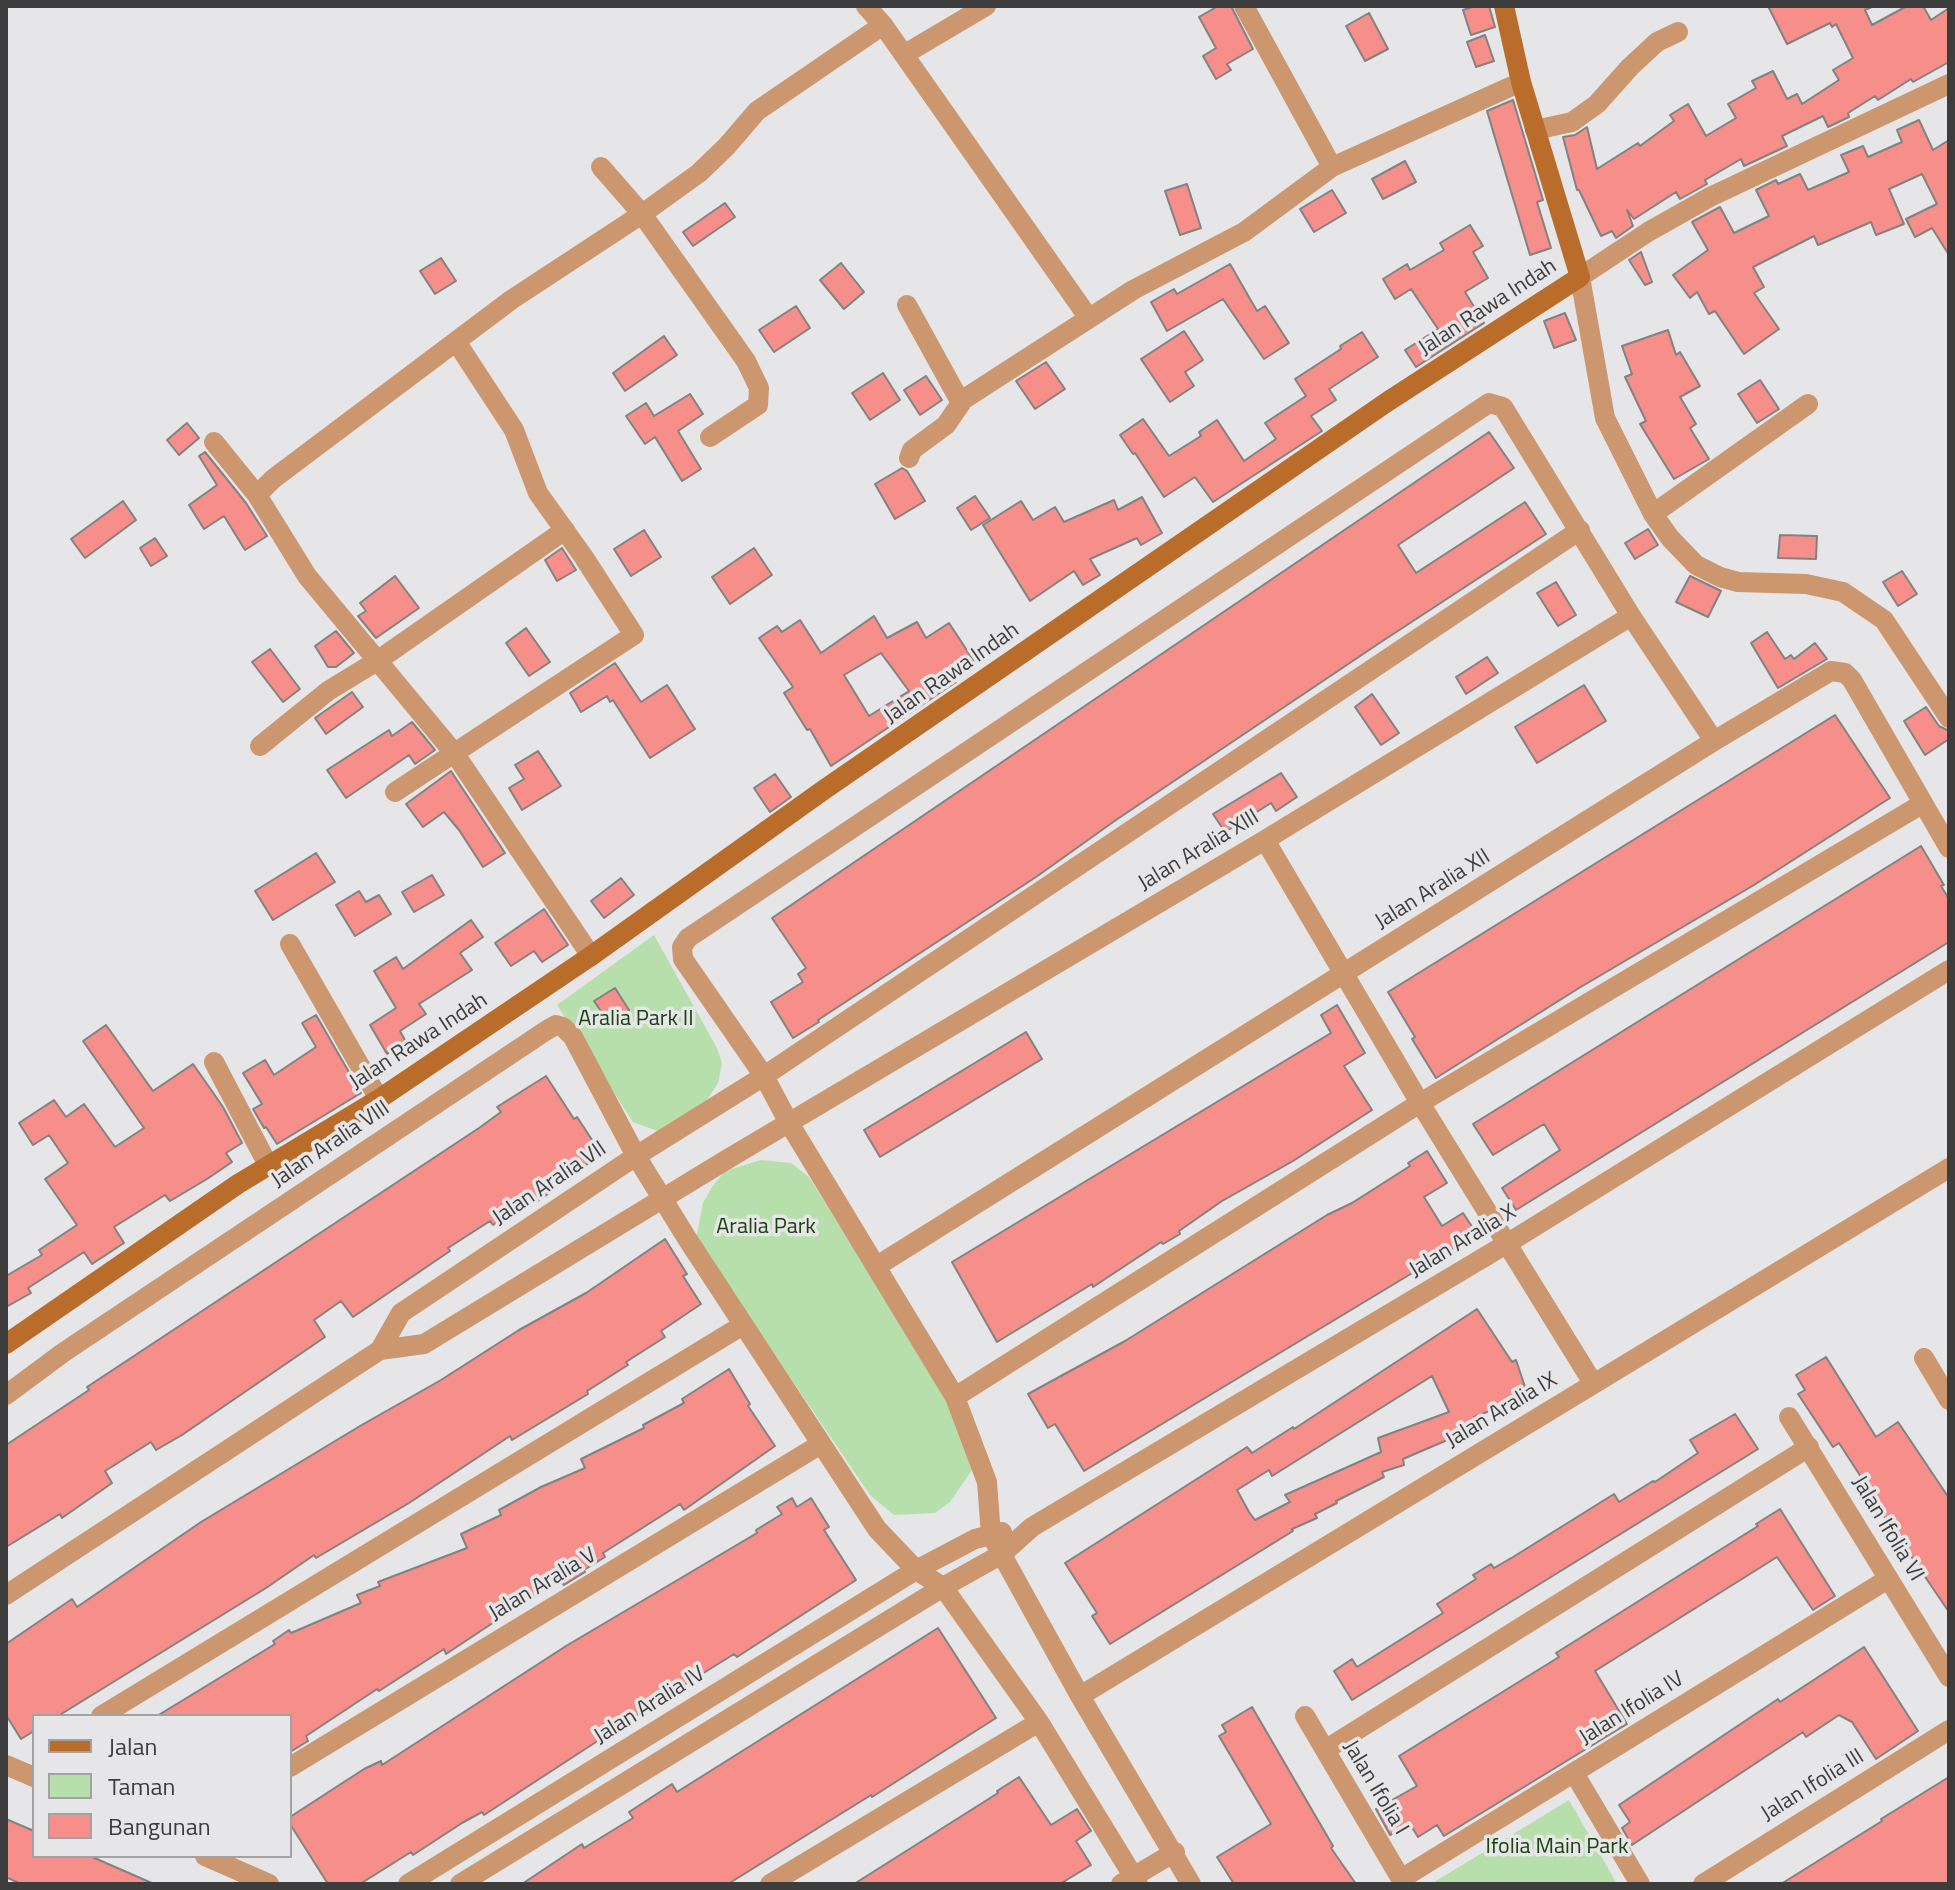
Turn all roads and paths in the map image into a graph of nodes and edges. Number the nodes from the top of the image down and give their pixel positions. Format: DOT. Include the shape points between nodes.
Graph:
graph roads {
  1 [pos="866,6"];
  2 [pos="986,6"];
  3 [pos="1244,6"];
  4 [pos="1505,6"];
  5 [pos="883,25"];
  6 [pos="1678,32"];
  7 [pos="905,54"];
  8 [pos="1521,82"];
  9 [pos="1949,84"];
  10 [pos="1535,130"];
  11 [pos="601,167"];
  12 [pos="1332,167"];
  13 [pos="642,214"];
  14 [pos="1580,277"];
  15 [pos="907,305"];
  16 [pos="1088,317"];
  17 [pos="457,343"];
  18 [pos="961,401"];
  19 [pos="1808,404"];
  20 [pos="710,437"];
  21 [pos="214,442"];
  22 [pos="909,458"];
  23 [pos="257,495"];
  24 [pos="1653,514"];
  25 [pos="565,530"];
  26 [pos="1580,530"];
  27 [pos="1631,616"];
  28 [pos="377,661"];
  29 [pos="1949,718"];
  30 [pos="1714,741"];
  31 [pos="260,746"];
  32 [pos="455,754"];
  33 [pos="395,792"];
  34 [pos="1922,804"];
  35 [pos="1265,840"];
  36 [pos="1949,848"];
  37 [pos="290,944"];
  38 [pos="591,956"];
  39 [pos="1949,970"];
  40 [pos="1345,974"];
  41 [pos="214,1062"];
  42 [pos="764,1076"];
  43 [pos="379,1099"];
  44 [pos="1420,1103"];
  45 [pos="789,1123"];
  46 [pos="636,1156"];
  47 [pos="268,1165"];
  48 [pos="1949,1168"];
  49 [pos="663,1198"];
  50 [pos="1508,1243"];
  51 [pos="877,1266"];
  52 [pos="743,1325"];
  53 [pos="6,1344"];
  54 [pos="380,1350"];
  55 [pos="1924,1358"];
  56 [pos="1593,1383"];
  57 [pos="1946,1387"];
  58 [pos="6,1395"];
  59 [pos="955,1397"];
  60 [pos="1789,1417"];
  61 [pos="821,1444"];
  62 [pos="1809,1447"];
  63 [pos="1032,1527"];
  64 [pos="991,1535"];
  65 [pos="1002,1554"];
  66 [pos="916,1570"];
  67 [pos="1888,1579"];
  68 [pos="943,1587"];
  69 [pos="6,1595"];
  70 [pos="1943,1653"];
  71 [pos="1949,1677"];
  72 [pos="1080,1696"];
  73 [pos="104,1714"];
  74 [pos="1305,1716"];
  75 [pos="1039,1722"];
  76 [pos="1949,1730"];
  77 [pos="1325,1750"];
  78 [pos="32,1758"];
  79 [pos="292,1766"];
  80 [pos="10,1767"];
  81 [pos="1574,1773"];
  82 [pos="32,1776"];
  83 [pos="1175,1852"];
  84 [pos="210,1858"];
  85 [pos="1131,1881"];
  86 [pos="1403,1882"];
  87 [pos="269,1884"];
  88 [pos="408,1884"];
  89 [pos="460,1884"];
  90 [pos="770,1884"];
  91 [pos="1191,1884"];
  92 [pos="1640,1884"];
  93 [pos="1703,1884"];
  1 -- 5 [label="street"];
  2 -- 7 [label="street"];
  3 -- 12 [label="street"];
  4 -- 8 [label="street"];
  5 -- 7 [label="street"];
  5 -- 13 [label="street" via="757,111 699,173"];
  6 -- 10 [label="street" via="1657,42 1597,104 1572,122"];
  7 -- 16 [label="street"];
  8 -- 10 [label="street"];
  8 -- 12 [label="street"];
  9 -- 14 [label="street, Jalan Rawa Indah" via="1710,197"];
  10 -- 14 [label="street"];
  11 -- 13 [label="street"];
  12 -- 16 [label="street" via="1244,232"];
  13 -- 17 [label="street" via="511,300"];
  13 -- 20 [label="street" via="746,361 760,389 758,405"];
  14 -- 24 [label="street" via="1605,418"];
  14 -- 38 [label="street, Jalan Rawa Indah" via="1387,402"];
  15 -- 18 [label="street"];
  16 -- 18 [label="street"];
  17 -- 23 [label="street"];
  17 -- 25 [label="street" via="514,430 538,493"];
  18 -- 22 [label="street" via="946,425"];
  19 -- 24 [label="street"];
  21 -- 23 [label="street"];
  23 -- 28 [label="street" via="307,576"];
  24 -- 29 [label="street" via="1696,565 1720,577 1843,592 1884,620"];
  25 -- 28 [label="street"];
  25 -- 32 [label="street" via="634,635"];
  26 -- 27 [label="street"];
  26 -- 42 [label="street, Jalan Aralia VII"];
  26 -- 42 [label="street" via="1503,407 1484,404 688,938 683,959"];
  27 -- 30 [label="street"];
  27 -- 35 [label="street, Jalan Aralia XIII"];
  28 -- 31 [label="street" via="328,691"];
  28 -- 32 [label="street"];
  30 -- 34 [label="street, Jalan Aralia XII" via="1838,670 1852,680"];
  30 -- 40 [label="street, Jalan Aralia XII"];
  32 -- 33 [label="street"];
  32 -- 38 [label="street"];
  34 -- 36 [label="street, Jalan Aralia XII"];
  34 -- 44 [label="street"];
  35 -- 40 [label="street"];
  35 -- 45 [label="street, Jalan Aralia XIII"];
  37 -- 43 [label="street"];
  38 -- 43 [label="street, Jalan Rawa Indah"];
  39 -- 50 [label="street, Jalan Aralia X"];
  40 -- 44 [label="street"];
  40 -- 51 [label="street, Jalan Aralia XII"];
  41 -- 47 [label="street"];
  42 -- 45 [label="street"];
  42 -- 46 [label="street, Jalan Aralia VII"];
  43 -- 47 [label="street, Jalan Rawa Indah"];
  44 -- 50 [label="street"];
  44 -- 59 [label="street"];
  45 -- 49 [label="street, Jalan Aralia XIII"];
  45 -- 51 [label="street"];
  46 -- 49 [label="street"];
  46 -- 54 [label="street, Jalan Aralia VII" via="401,1313"];
  46 -- 58 [label="street, Jalan Aralia VIII" via="573,1037 556,1025"];
  47 -- 53 [label="street, Jalan Rawa Indah"];
  48 -- 56 [label="street, Jalan Aralia IX"];
  49 -- 52 [label="street"];
  49 -- 54 [label="street, Jalan Aralia VII" via="424,1344"];
  50 -- 56 [label="street"];
  50 -- 63 [label="street, Jalan Aralia X"];
  51 -- 59 [label="street"];
  52 -- 61 [label="street"];
  52 -- 73 [label="street"];
  54 -- 69 [label="street, Jalan Aralia VII"];
  55 -- 57 [label="street"];
  56 -- 72 [label="street, Jalan Aralia IX"];
  59 -- 64 [label="street" via="987,1482"];
  60 -- 62 [label="street, Jalan Ifolia VI"];
  61 -- 66 [label="street" via="877,1529"];
  61 -- 79 [label="street, Jalan Aralia V"];
  62 -- 67 [label="street, Jalan Ifolia VI"];
  62 -- 77 [label="street"];
  63 -- 64 [label="street, Jalan Aralia IV"];
  63 -- 65 [label="street, Jalan Aralia X"];
  64 -- 65 [label="street"];
  64 -- 66 [label="street, Jalan Aralia IV"];
  65 -- 68 [label="street, Jalan Aralia X"];
  65 -- 72 [label="street"];
  66 -- 68 [label="street"];
  66 -- 88 [label="street, Jalan Aralia IV"];
  67 -- 70 [label="street, Jalan Ifolia VI"];
  67 -- 81 [label="street, Jalan Ifolia IV"];
  68 -- 75 [label="street"];
  68 -- 89 [label="street, Jalan Aralia X"];
  70 -- 71 [label="street, Jalan Ifolia VI"];
  72 -- 83 [label="street"];
  74 -- 77 [label="street, Jalan Ifolia I"];
  75 -- 85 [label="street"];
  75 -- 90 [label="street"];
  76 -- 93 [label="street, Jalan Ifolia III"];
  77 -- 86 [label="street, Jalan Ifolia I"];
  78 -- 80 [label="street"];
  80 -- 82 [label="street"];
  81 -- 86 [label="street, Jalan Ifolia IV"];
  81 -- 92 [label="street"];
  83 -- 85 [label="street"];
  83 -- 91 [label="street"];
  84 -- 87 [label="street"];
}
